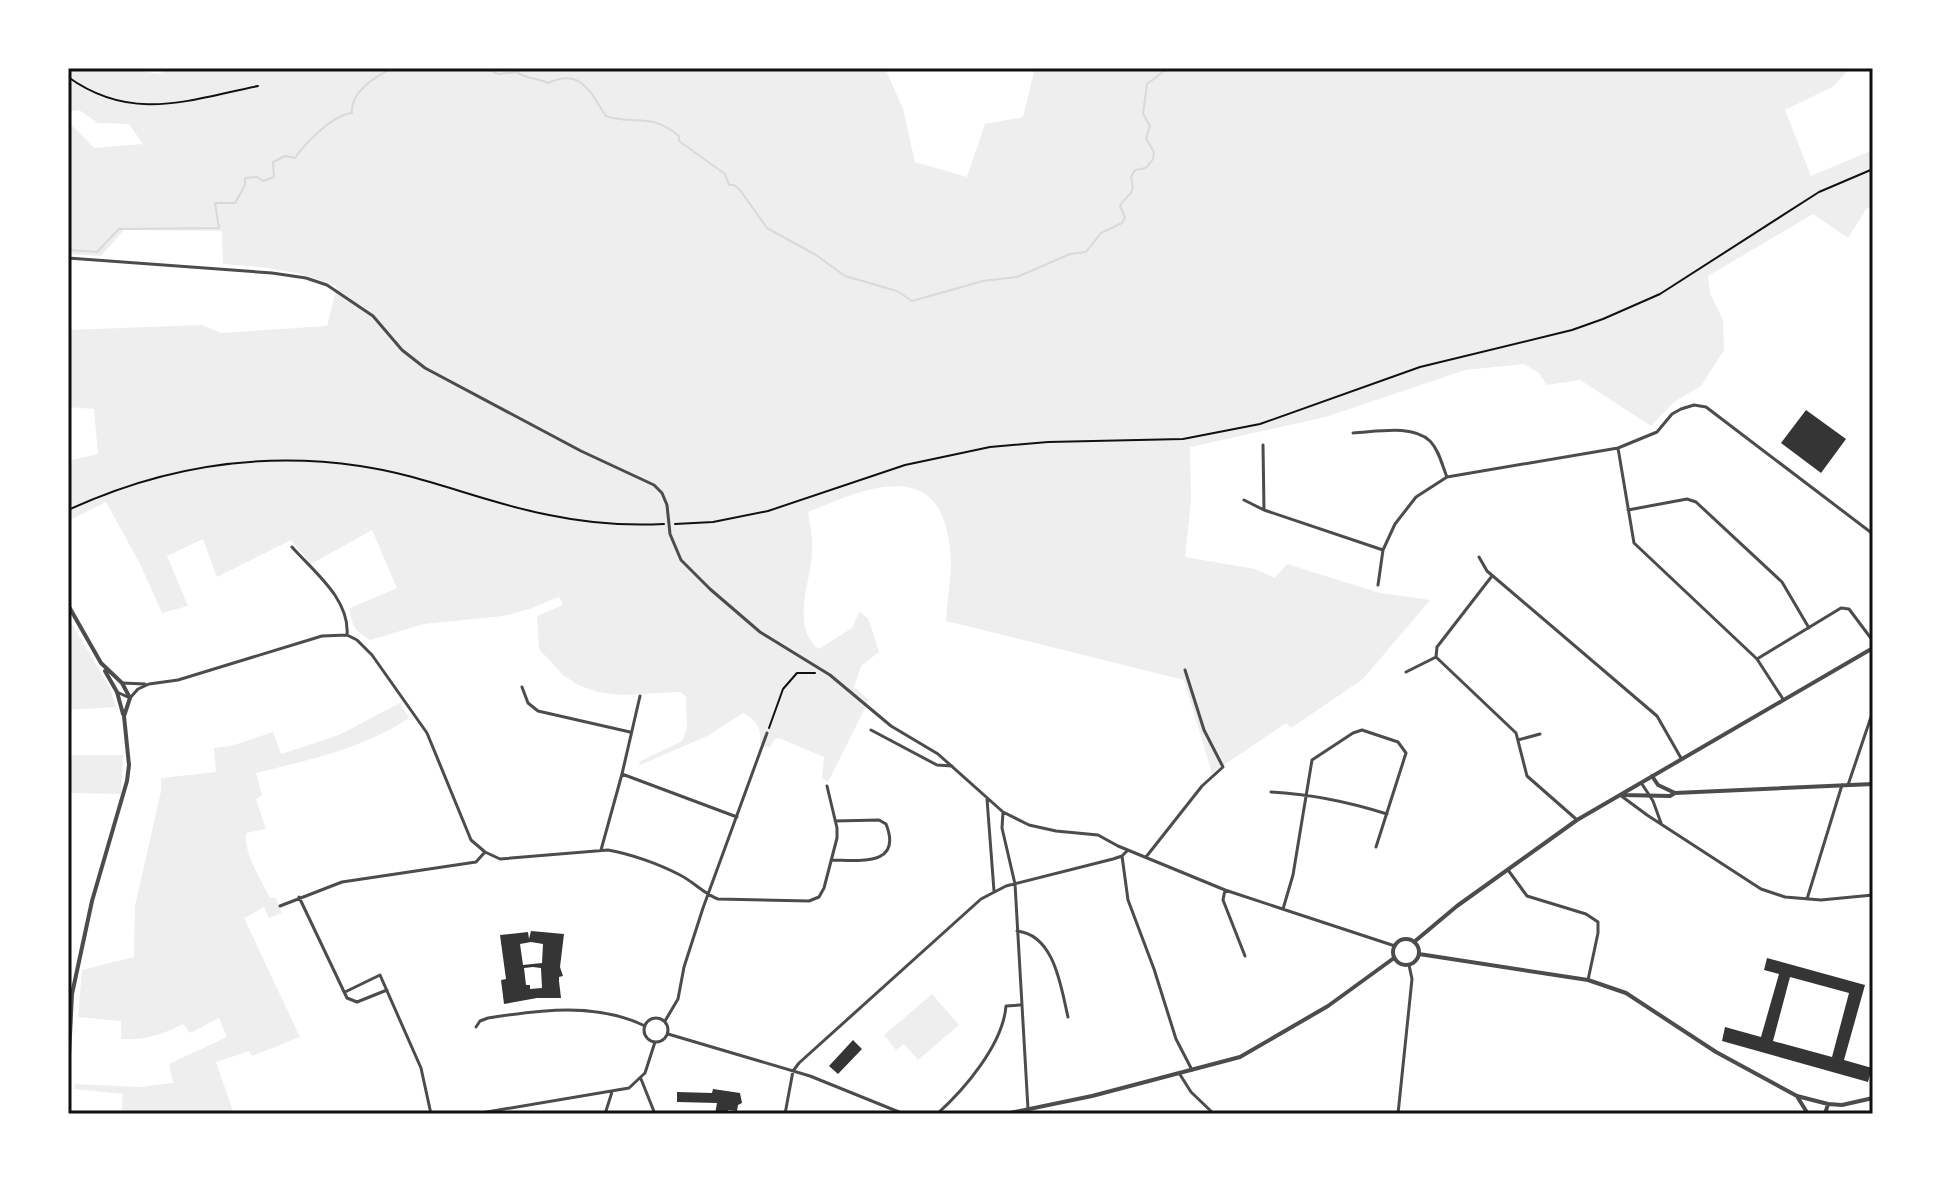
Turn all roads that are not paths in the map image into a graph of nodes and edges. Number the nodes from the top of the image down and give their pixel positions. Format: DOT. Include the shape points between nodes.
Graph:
graph roads {
  1 [pos="68,258"];
  2 [pos="1353,433"];
  3 [pos="1263,445"];
  4 [pos="1618,448"];
  5 [pos="1447,477"];
  6 [pos="1244,500"];
  7 [pos="1264,510"];
  8 [pos="1628,510"];
  9 [pos="1873,534"];
  10 [pos="292,547"];
  11 [pos="1383,550"];
  12 [pos="1479,557"];
  13 [pos="1492,576"];
  14 [pos="1378,585"];
  15 [pos="68,605"];
  16 [pos="1809,628"];
  17 [pos="347,635"];
  18 [pos="1873,641"];
  19 [pos="1873,648"];
  20 [pos="1436,657"];
  21 [pos="1757,659"];
  22 [pos="101,663"];
  23 [pos="1185,670"];
  24 [pos="1406,672"];
  25 [pos="122,683"];
  26 [pos="149,684"];
  27 [pos="522,687"];
  28 [pos="117,692"];
  29 [pos="640,696"];
  30 [pos="130,698"];
  31 [pos="1783,699"];
  32 [pos="1873,711"];
  33 [pos="124,716"];
  34 [pos="871,730"];
  35 [pos="632,733"];
  36 [pos="767,733"];
  37 [pos="1540,734"];
  38 [pos="1518,740"];
  39 [pos="1681,758"];
  40 [pos="952,766"];
  41 [pos="622,774"];
  42 [pos="1652,776"];
  43 [pos="1641,783"];
  44 [pos="1873,784"];
  45 [pos="1845,785"];
  46 [pos="827,786"];
  47 [pos="1271,792"];
  48 [pos="1675,793"];
  49 [pos="1305,795"];
  50 [pos="1620,795"];
  51 [pos="987,797"];
  52 [pos="1650,797"];
  53 [pos="1003,812"];
  54 [pos="1387,814"];
  55 [pos="737,817"];
  56 [pos="1577,820"];
  57 [pos="835,821"];
  58 [pos="1661,823"];
  59 [pos="1376,847"];
  60 [pos="601,850"];
  61 [pos="1128,850"];
  62 [pos="485,852"];
  63 [pos="1122,856"];
  64 [pos="1145,857"];
  65 [pos="831,860"];
  66 [pos="1508,870"];
  67 [pos="1015,884"];
  68 [pos="1225,890"];
  69 [pos="994,891"];
  70 [pos="708,895"];
  71 [pos="1873,895"];
  72 [pos="299,897"];
  73 [pos="1807,899"];
  74 [pos="280,906"];
  75 [pos="1283,909"];
  76 [pos="1017,931"];
  77 [pos="1414,942"];
  78 [pos="1395,946"];
  79 [pos="1419,954"];
  80 [pos="1245,956"];
  81 [pos="1394,958"];
  82 [pos="1409,965"];
  83 [pos="1588,980"];
  84 [pos="387,990"];
  85 [pos="345,992"];
  86 [pos="1020,1005"];
  87 [pos="1068,1017"];
  88 [pos="665,1021"];
  89 [pos="645,1026"];
  90 [pos="476,1027"];
  91 [pos="668,1034"];
  92 [pos="655,1042"];
  93 [pos="1192,1070"];
  94 [pos="793,1071"];
  95 [pos="1179,1073"];
  96 [pos="68,1076"];
  97 [pos="641,1079"];
  98 [pos="612,1092"];
  99 [pos="1797,1096"];
  100 [pos="1873,1098"];
  101 [pos="1828,1104"];
  102 [pos="1040,1107"];
  103 [pos="1028,1109"];
  104 [pos="1017,1113"];
  105 [pos="431,1114"];
  106 [pos="475,1114"];
  107 [pos="605,1114"];
  108 [pos="655,1114"];
  109 [pos="785,1114"];
  110 [pos="904,1114"];
  111 [pos="937,1114"];
  112 [pos="1005,1114"];
  113 [pos="1040,1114"];
  114 [pos="1214,1114"];
  115 [pos="1398,1114"];
  116 [pos="1808,1114"];
  117 [pos="1825,1114"];
  1 -- 40 [label="street" via="272,273 327,285 373,316 425,368 654,485 667,505 675,547 690,571 760,632 830,675 891,726"];
  2 -- 5 [label="street" via="1421,435 1431,442"];
  3 -- 7 [label="street"];
  4 -- 5 [label="street"];
  4 -- 8 [label="street"];
  4 -- 9 [label="street" via="1657,432 1681,409 1706,407"];
  5 -- 11 [label="street" via="1404,510"];
  6 -- 7 [label="street"];
  7 -- 11 [label="street"];
  8 -- 16 [label="street" via="1687,499 1696,502 1782,582"];
  8 -- 21 [label="street" via="1634,543"];
  10 -- 17 [label="street" via="337,598 348,621"];
  11 -- 14 [label="street"];
  12 -- 13 [label="street"];
  13 -- 20 [label="street" via="1437,647"];
  13 -- 39 [label="street" via="1657,716"];
  15 -- 22 [label="street"];
  16 -- 18 [label="street" via="1841,608"];
  16 -- 21 [label="street"];
  17 -- 26 [label="street" via="322,636"];
  17 -- 62 [label="street" via="372,655 427,733 467,833"];
  19 -- 31 [label="street"];
  20 -- 24 [label="street"];
  20 -- 38 [label="street"];
  21 -- 31 [label="street"];
  22 -- 25 [label="street"];
  22 -- 28 [label="street"];
  23 -- 64 [label="street" via="1204,730 1223,767"];
  25 -- 26 [label="street"];
  25 -- 30 [label="street"];
  26 -- 30 [label="street"];
  27 -- 35 [label="street" via="538,711"];
  28 -- 30 [label="street"];
  28 -- 33 [label="street"];
  29 -- 35 [label="street"];
  30 -- 33 [label="street"];
  31 -- 39 [label="street"];
  32 -- 45 [label="street"];
  33 -- 96 [label="street" via="127,781 72,994"];
  34 -- 40 [label="street" via="937,765"];
  35 -- 41 [label="street"];
  36 -- 55 [label="street"];
  37 -- 38 [label="street"];
  38 -- 56 [label="street" via="1527,776"];
  39 -- 42 [label="street"];
  40 -- 51 [label="street"];
  41 -- 55 [label="street"];
  41 -- 60 [label="street"];
  42 -- 43 [label="street"];
  42 -- 48 [label="street"];
  43 -- 50 [label="street"];
  43 -- 52 [label="street"];
  44 -- 45 [label="street"];
  45 -- 48 [label="street"];
  45 -- 73 [label="street"];
  46 -- 57 [label="street"];
  47 -- 49 [label="street"];
  48 -- 52 [label="street"];
  49 -- 54 [label="street"];
  49 -- 54 [label="street" via="1312,760 1362,730 1398,742 1406,753"];
  49 -- 75 [label="street"];
  50 -- 52 [label="street"];
  50 -- 56 [label="street"];
  50 -- 58 [label="street"];
  51 -- 53 [label="street"];
  51 -- 69 [label="street"];
  52 -- 58 [label="street"];
  53 -- 61 [label="street" via="1029,825 1098,835"];
  53 -- 67 [label="street"];
  54 -- 59 [label="street"];
  55 -- 70 [label="street"];
  56 -- 66 [label="street"];
  57 -- 65 [label="street"];
  57 -- 65 [label="street" via="879,820 889,832 889,847 877,859"];
  58 -- 73 [label="street" via="1761,889"];
  60 -- 62 [label="street" via="500,859"];
  60 -- 70 [label="street" via="679,874"];
  61 -- 63 [label="street"];
  61 -- 64 [label="street"];
  62 -- 72 [label="street" via="476,862 342,882"];
  63 -- 67 [label="street"];
  63 -- 93 [label="street" via="1128,900 1176,1039"];
  64 -- 68 [label="street"];
  65 -- 70 [label="street" via="824,888 809,901"];
  66 -- 77 [label="street"];
  66 -- 83 [label="street" via="1527,896 1598,922"];
  67 -- 69 [label="street"];
  67 -- 76 [label="street"];
  68 -- 75 [label="street"];
  68 -- 80 [label="street" via="1223,900"];
  69 -- 94 [label="street"];
  70 -- 88 [label="street" via="678,999"];
  71 -- 73 [label="street"];
  72 -- 74 [label="street"];
  72 -- 85 [label="street"];
  75 -- 78 [label="street"];
  76 -- 86 [label="street"];
  76 -- 87 [label="street" via="1033,936 1052,959"];
  77 -- 78 [label="street" via="1404,939"];
  77 -- 79 [label="street"];
  78 -- 81 [label="street"];
  79 -- 82 [label="street"];
  79 -- 83 [label="street"];
  81 -- 82 [label="street"];
  81 -- 93 [label="street" via="1328,1006 1255,1049"];
  82 -- 115 [label="street" via="1412,979"];
  83 -- 99 [label="street" via="1626,993 1716,1052"];
  84 -- 85 [label="street" via="357,1002"];
  84 -- 85 [label="street" via="380,975"];
  84 -- 105 [label="street" via="421,1068"];
  86 -- 103 [label="street"];
  86 -- 111 [label="street" via="1006,1006 989,1052"];
  88 -- 89 [label="street" via="654,1018"];
  88 -- 91 [label="street"];
  89 -- 90 [label="street" via="614,1015 546,1010 488,1018"];
  89 -- 92 [label="street" via="646,1036"];
  91 -- 92 [label="street"];
  91 -- 94 [label="street"];
  92 -- 97 [label="street"];
  93 -- 95 [label="street"];
  94 -- 109 [label="street"];
  94 -- 110 [label="street"];
  95 -- 102 [label="street"];
  95 -- 114 [label="street"];
  97 -- 98 [label="street"];
  97 -- 108 [label="street"];
  98 -- 106 [label="street"];
  98 -- 107 [label="street"];
  99 -- 101 [label="street"];
  99 -- 116 [label="street"];
  100 -- 101 [label="street"];
  101 -- 117 [label="street"];
  102 -- 103 [label="street"];
  102 -- 113 [label="street"];
  103 -- 104 [label="street"];
  104 -- 112 [label="street"];
}
